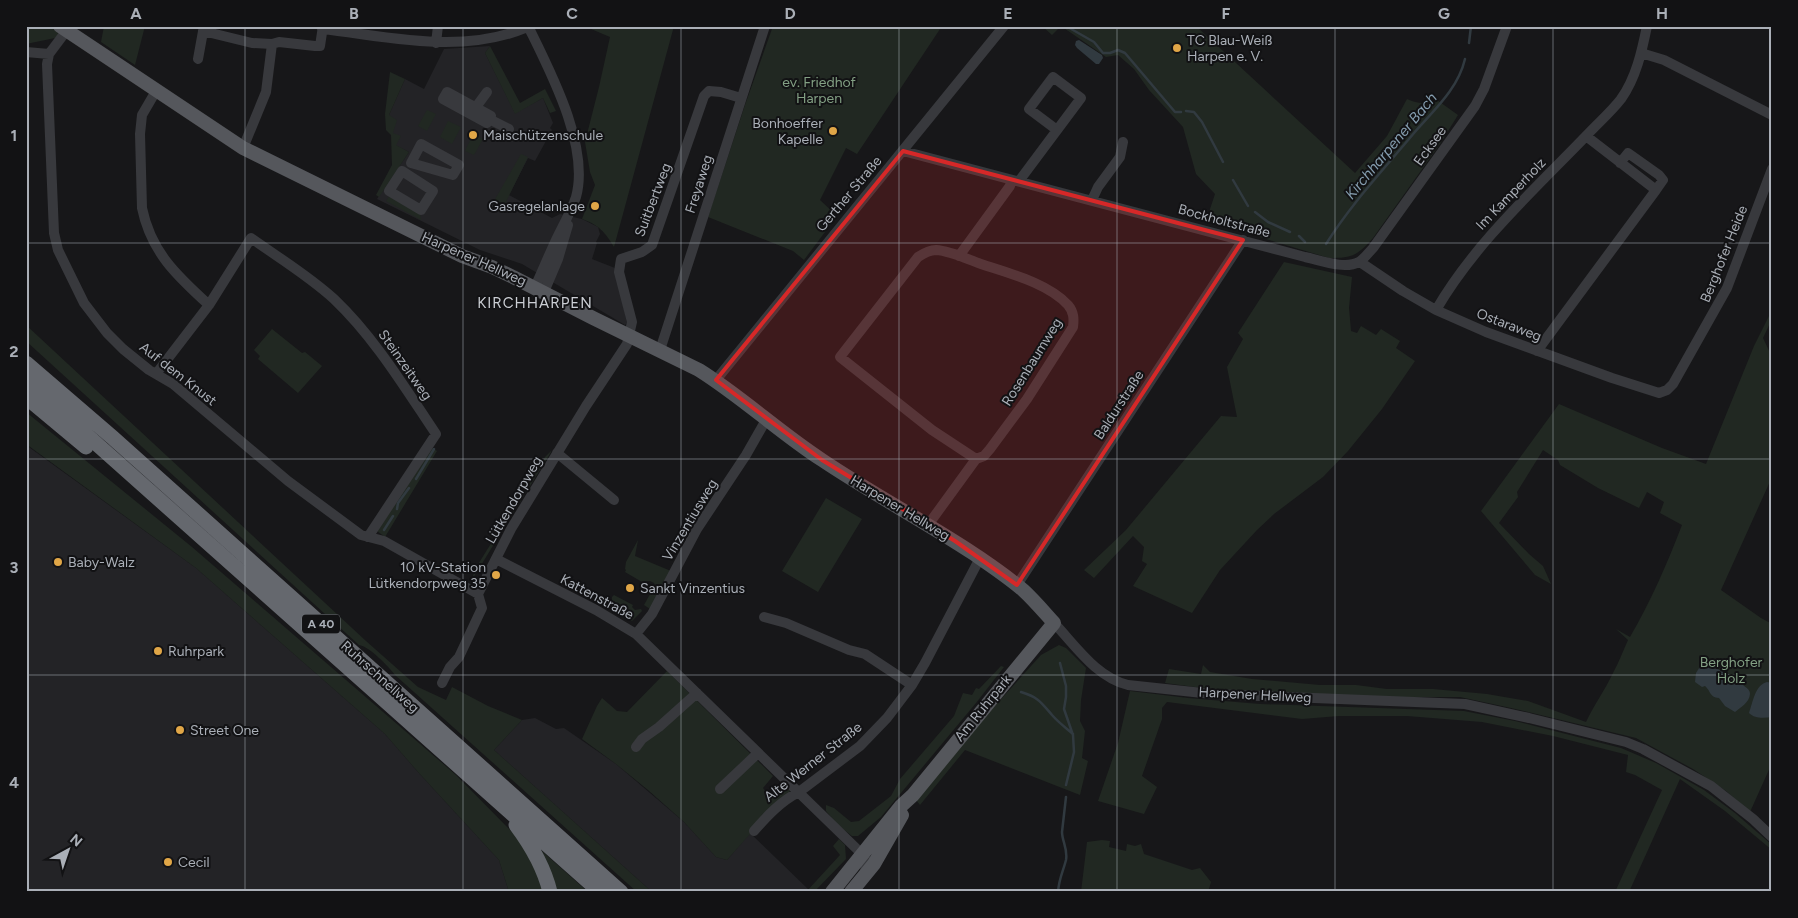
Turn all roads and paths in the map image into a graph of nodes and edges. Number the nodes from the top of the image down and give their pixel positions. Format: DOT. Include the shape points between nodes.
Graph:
graph roads {
  1 [pos="438,26"];
  2 [pos="765,26"];
  3 [pos="1004,26"];
  4 [pos="1507,26"];
  5 [pos="1647,26"];
  6 [pos="528,27"];
  7 [pos="64,28"];
  8 [pos="323,28"];
  9 [pos="204,29"];
  10 [pos="436,43"];
  11 [pos="272,44"];
  12 [pos="26,52"];
  13 [pos="1642,53"];
  14 [pos="49,54"];
  15 [pos="198,60"];
  16 [pos="156,91"];
  17 [pos="487,92"];
  18 [pos="742,98"];
  19 [pos="476,108"];
  20 [pos="1772,115"];
  21 [pos="490,119"];
  22 [pos="509,129"];
  23 [pos="1057,130"];
  24 [pos="1586,136"];
  25 [pos="1123,142"];
  26 [pos="243,148"];
  27 [pos="902,150"];
  28 [pos="412,162"];
  29 [pos="1772,169"];
  30 [pos="405,173"];
  31 [pos="1015,180"];
  32 [pos="1092,200"];
  33 [pos="1243,240"];
  34 [pos="959,256"];
  35 [pos="1355,263"];
  36 [pos="539,290"];
  37 [pos="209,305"];
  38 [pos="1436,310"];
  39 [pos="630,336"];
  40 [pos="660,350"];
  41 [pos="1537,351"];
  42 [pos="26,361"];
  43 [pos="156,374"];
  44 [pos="716,380"];
  45 [pos="26,381"];
  46 [pos="1659,393"];
  47 [pos="26,397"];
  48 [pos="766,420"];
  49 [pos="557,453"];
  50 [pos="976,459"];
  51 [pos="614,500"];
  52 [pos="928,525"];
  53 [pos="368,537"];
  54 [pos="223,555"];
  55 [pos="980,558"];
  56 [pos="496,559"];
  57 [pos="1017,585"];
  58 [pos="478,594"];
  59 [pos="764,617"];
  60 [pos="1054,623"];
  61 [pos="636,634"];
  62 [pos="442,683"];
  63 [pos="912,685"];
  64 [pos="697,693"];
  65 [pos="636,747"];
  66 [pos="758,753"];
  67 [pos="720,789"];
  68 [pos="799,792"];
  69 [pos="913,794"];
  70 [pos="491,795"];
  71 [pos="754,831"];
  72 [pos="1772,837"];
  73 [pos="889,840"];
  74 [pos="862,854"];
  75 [pos="865,875"];
  76 [pos="550,892"];
  77 [pos="600,892"];
  78 [pos="622,892"];
  79 [pos="832,892"];
  80 [pos="851,892"];
  1 -- 10 [label="street"];
  2 -- 18 [label="street, Freyaweg"];
  3 -- 27 [label="street, Gerther Straße"];
  4 -- 35 [label="street, Ecksee" via="1475,106 1384,233"];
  5 -- 13 [label="street"];
  6 -- 10 [label="street" via="481,41"];
  6 -- 36 [label="street" via="556,86 574,139 579,183"];
  7 -- 14 [label="street"];
  7 -- 16 [label="main road, Harpener Hellweg"];
  8 -- 10 [label="street"];
  8 -- 11 [label="street" via="320,46"];
  9 -- 11 [label="street" via="252,43"];
  9 -- 15 [label="street"];
  11 -- 26 [label="street" via="266,92"];
  12 -- 14 [label="street"];
  13 -- 20 [label="street" via="1664,60"];
  13 -- 24 [label="street" via="1621,99"];
  14 -- 43 [label="street, Auf dem Knust" via="52,217 58,250 77,289 98,321 123,349"];
  16 -- 26 [label="main road, Harpener Hellweg"];
  16 -- 37 [label="street" via="142,115 140,134 144,219 159,253 171,269"];
  17 -- 19 [label="street"];
  18 -- 39 [label="street, Suitbertweg" via="709,91 704,96 652,245 621,260 619,272 632,322"];
  18 -- 40 [label="street, Freyaweg"];
  19 -- 21 [label="street" via="491,116"];
  19 -- 21 [label="street" via="446,92 443,99 488,123"];
  21 -- 22 [label="street"];
  23 -- 23 [label="street" via="1081,98 1053,77 1029,109"];
  23 -- 31 [label="street"];
  24 -- 38 [label="street, Im Kamperholz" via="1485,240"];
  24 -- 41 [label="street" via="1656,190"];
  25 -- 32 [label="street" via="1120,157"];
  26 -- 36 [label="main road, Harpener Hellweg" via="462,256"];
  27 -- 31 [label="street, Bockholtstraße"];
  27 -- 44 [label="street, Gerther Straße"];
  28 -- 30 [label="street"];
  29 -- 46 [label="street, Berghofer Heide" via="1720,304 1673,384"];
  31 -- 32 [label="street, Bockholtstraße"];
  31 -- 34 [label="street"];
  32 -- 33 [label="street, Bockholtstraße"];
  33 -- 35 [label="street, Bockholtstraße" via="1342,265"];
  33 -- 57 [label="street, Baldurstraße"];
  34 -- 50 [label="street, Rosenbaumweg" via="1049,291 1069,306 1074,319 1073,327 1027,399 990,449"];
  34 -- 50 [label="street, Rosenbaumweg" via="930,250 918,257 840,357 932,430"];
  35 -- 38 [label="street, Ostaraweg"];
  36 -- 39 [label="main road, Harpener Hellweg"];
  37 -- 43 [label="street"];
  37 -- 53 [label="street, Steinzeitweg" via="251,238 310,279 353,319 436,434"];
  38 -- 41 [label="street, Ostaraweg"];
  39 -- 40 [label="main road, Harpener Hellweg"];
  39 -- 49 [label="street, Lütkendorpweg"];
  40 -- 44 [label="main road, Harpener Hellweg"];
  41 -- 46 [label="street, Ostaraweg"];
  42 -- 78 [label="highway, Ruhrschnellweg / A 40"];
  43 -- 53 [label="street, Auf dem Knust" via="173,384 324,509"];
  44 -- 48 [label="main road, Harpener Hellweg"];
  45 -- 54 [label="highway, Ruhrschnellweg / A 40"];
  47 -- 54 [label="highway" via="152,503"];
  48 -- 52 [label="main road, Harpener Hellweg" via="822,460"];
  48 -- 61 [label="street, Vinzentiusweg" via="697,529 652,614"];
  49 -- 51 [label="street"];
  49 -- 56 [label="street, Lütkendorpweg"];
  50 -- 52 [label="street, Rosenbaumweg"];
  52 -- 55 [label="main road, Harpener Hellweg"];
  53 -- 58 [label="street, Auf dem Knust" via="384,541"];
  54 -- 70 [label="highway, Ruhrschnellweg / A 40"];
  55 -- 57 [label="main road, Harpener Hellweg"];
  55 -- 63 [label="street, Alte Werner Straße"];
  56 -- 58 [label="street, Lütkendorpweg"];
  56 -- 61 [label="street, Kattenstraße"];
  57 -- 60 [label="main road, Harpener Hellweg"];
  58 -- 62 [label="street, Lütkendorpweg" via="482,608"];
  59 -- 63 [label="street" via="865,654"];
  60 -- 69 [label="main road, Am Ruhrpark"];
  60 -- 72 [label="street, Harpener Hellweg" via="1100,672 1128,685 1212,694 1465,704 1626,742 1711,786"];
  61 -- 64 [label="street, Kattenstraße"];
  63 -- 68 [label="street, Alte Werner Straße" via="860,746"];
  64 -- 65 [label="street"];
  64 -- 66 [label="street, Kattenstraße"];
  66 -- 67 [label="street"];
  66 -- 68 [label="street, Kattenstraße"];
  68 -- 71 [label="street, Alte Werner Straße" via="781,804"];
  68 -- 74 [label="street, Kattenstraße"];
  69 -- 73 [label="main road, Am Ruhrpark"];
  69 -- 74 [label="main road, Am Ruhrpark"];
  70 -- 76 [label="highway" via="528,842"];
  70 -- 77 [label="highway, Ruhrschnellweg / A 40"];
  73 -- 74 [label="street" via="876,852"];
  73 -- 75 [label="main road, Am Ruhrpark"];
  74 -- 75 [label="street" via="866,860"];
  74 -- 79 [label="main road, Am Ruhrpark"];
  75 -- 80 [label="main road, Am Ruhrpark"];
}
